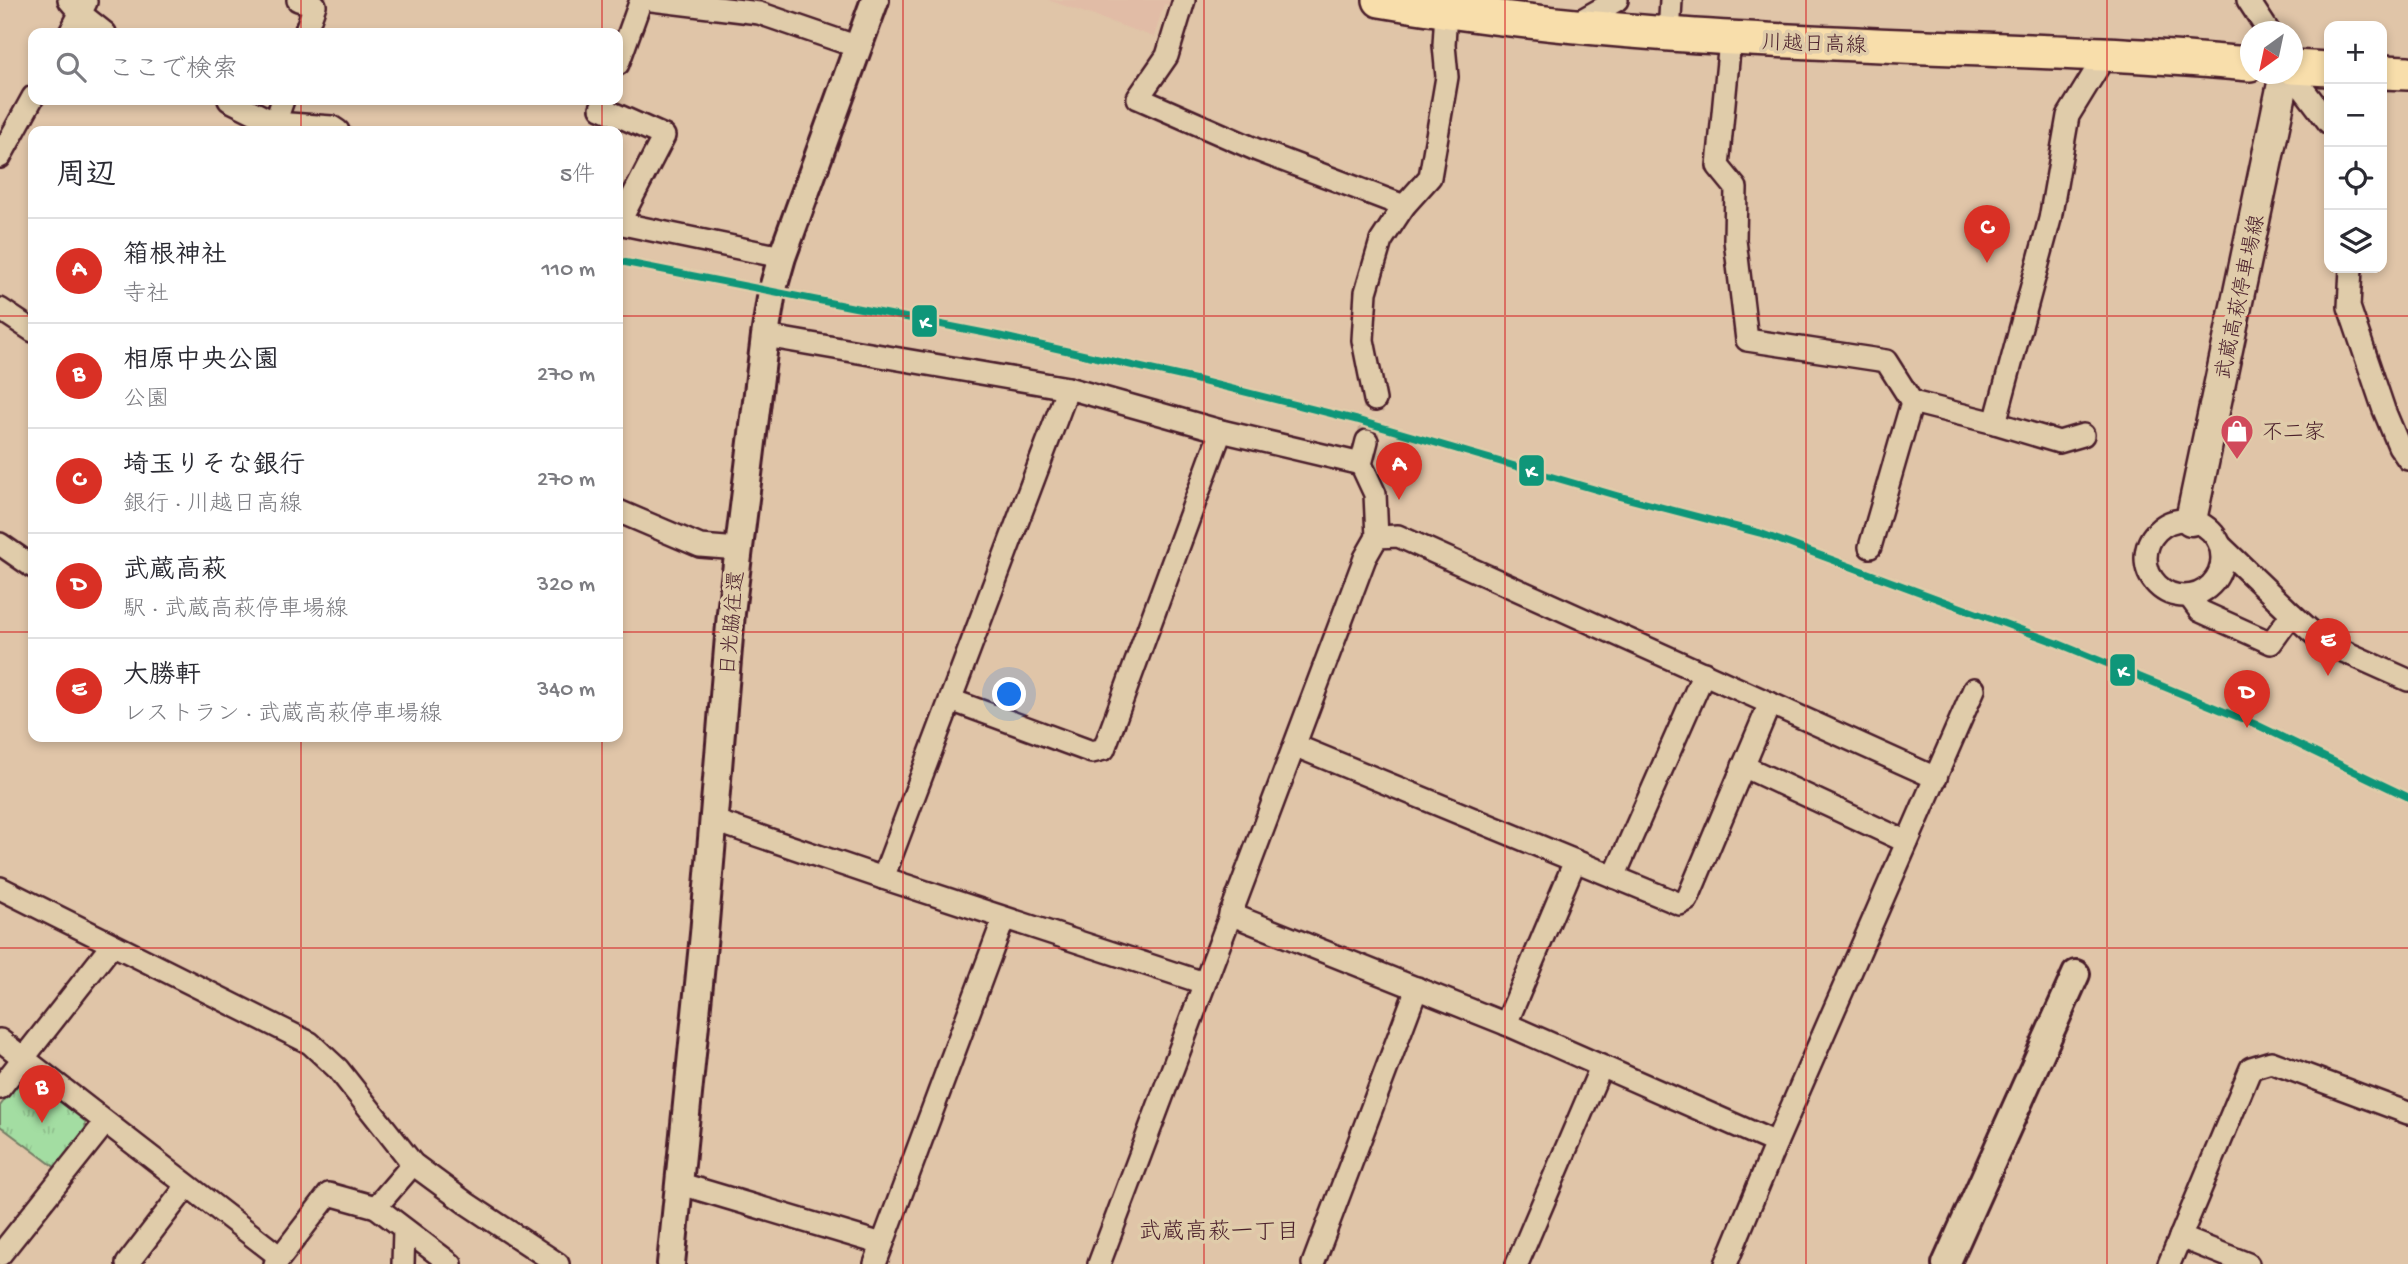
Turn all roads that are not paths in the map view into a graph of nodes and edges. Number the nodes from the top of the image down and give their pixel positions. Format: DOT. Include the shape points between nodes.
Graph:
graph roads {
  1 [pos="298,0"];
  2 [pos="641,0"];
  3 [pos="652,0"];
  4 [pos="875,0"];
  5 [pos="1184,0"];
  6 [pos="1380,0"];
  7 [pos="1617,0"];
  8 [pos="1671,0"];
  9 [pos="2248,0"];
  10 [pos="79,5"];
  11 [pos="1432,6"];
  12 [pos="2262,21"];
  13 [pos="1571,27"];
  14 [pos="72,28"];
  15 [pos="100,28"];
  16 [pos="307,28"];
  17 [pos="1669,35"];
  18 [pos="1730,40"];
  19 [pos="858,47"];
  20 [pos="623,50"];
  21 [pos="2106,54"];
  22 [pos="2240,63"];
  23 [pos="2303,68"];
  24 [pos="2324,69"];
  25 [pos="2387,72"];
  26 [pos="2408,73"];
  27 [pos="2283,84"];
  28 [pos="2300,84"];
  29 [pos="29,105"];
  30 [pos="239,105"];
  31 [pos="281,105"];
  32 [pos="602,105"];
  33 [pos="2324,116"];
  34 [pos="275,122"];
  35 [pos="321,126"];
  36 [pos="0,158"];
  37 [pos="1404,206"];
  38 [pos="623,213"];
  39 [pos="623,224"];
  40 [pos="782,257"];
  41 [pos="2351,273"];
  42 [pos="0,309"];
  43 [pos="28,328"];
  44 [pos="765,336"];
  45 [pos="1068,388"];
  46 [pos="1375,400"];
  47 [pos="1912,402"];
  48 [pos="1995,423"];
  49 [pos="1221,431"];
  50 [pos="2083,435"];
  51 [pos="1367,441"];
  52 [pos="2405,449"];
  53 [pos="1361,464"];
  54 [pos="623,513"];
  55 [pos="2191,520"];
  56 [pos="1377,537"];
  57 [pos="0,544"];
  58 [pos="2221,546"];
  59 [pos="1870,547"];
  60 [pos="739,550"];
  61 [pos="28,564"];
  62 [pos="2189,596"];
  63 [pos="2292,614"];
  64 [pos="1704,673"];
  65 [pos="2408,680"];
  66 [pos="1974,689"];
  67 [pos="951,701"];
  68 [pos="1770,703"];
  69 [pos="1296,746"];
  70 [pos="1743,766"];
  71 [pos="1936,778"];
  72 [pos="715,821"];
  73 [pos="1907,842"];
  74 [pos="1575,861"];
  75 [pos="1614,877"];
  76 [pos="883,878"];
  77 [pos="0,888"];
  78 [pos="1230,914"];
  79 [pos="1004,918"];
  80 [pos="112,945"];
  81 [pos="2076,974"];
  82 [pos="1204,983"];
  83 [pos="1417,988"];
  84 [pos="1506,1024"];
  85 [pos="0,1040"];
  86 [pos="23,1059"];
  87 [pos="1601,1067"];
  88 [pos="0,1088"];
  89 [pos="2408,1113"];
  90 [pos="105,1123"];
  91 [pos="1776,1143"];
  92 [pos="413,1164"];
  93 [pos="681,1184"];
  94 [pos="187,1186"];
  95 [pos="376,1207"];
  96 [pos="404,1230"];
  97 [pos="2180,1237"];
  98 [pos="878,1254"];
  99 [pos="0,1255"];
  100 [pos="277,1261"];
  101 [pos="127,1264"];
  102 [pos="403,1264"];
  103 [pos="451,1264"];
  104 [pos="558,1264"];
  105 [pos="671,1264"];
  106 [pos="1099,1264"];
  107 [pos="1313,1264"];
  108 [pos="1517,1264"];
  109 [pos="1726,1264"];
  110 [pos="1946,1264"];
  111 [pos="2169,1264"];
  112 [pos="2248,1264"];
  1 -- 16 [label="street" via="314,5"];
  2 -- 20 [label="street"];
  3 -- 19 [label="street" via="759,13"];
  4 -- 19 [label="street, 日光脇往還"];
  5 -- 37 [label="street" via="1167,56 1138,99"];
  6 -- 11 [label="main road, 川越日高線"];
  7 -- 13 [label="street"];
  8 -- 17 [label="street"];
  9 -- 12 [label="street"];
  10 -- 14 [label="street"];
  10 -- 15 [label="street"];
  11 -- 13 [label="main road, 川越日高線"];
  11 -- 37 [label="street" via="1444,45 1447,77 1430,177"];
  13 -- 17 [label="main road, 川越日高線"];
  17 -- 18 [label="main road, 川越日高線"];
  18 -- 21 [label="main road, 川越日高線"];
  18 -- 47 [label="street" via="1718,166 1735,188 1735,240 1747,340 1886,361"];
  19 -- 40 [label="street, 日光脇往還"];
  21 -- 22 [label="main road, 川越日高線"];
  21 -- 48 [label="street" via="2068,116 2050,219"];
  23 -- 24 [label="main road"];
  25 -- 26 [label="main road"];
  27 -- 55 [label="main road, 武蔵高萩停車場線"];
  28 -- 33 [label="street"];
  29 -- 36 [label="street"];
  30 -- 34 [label="street"];
  31 -- 34 [label="street"];
  32 -- 38 [label="street" via="664,135"];
  34 -- 35 [label="street"];
  37 -- 46 [label="street" via="1381,241 1366,292 1363,340"];
  39 -- 40 [label="street"];
  40 -- 44 [label="street, 日光脇往還"];
  41 -- 52 [label="street" via="2349,307 2384,410"];
  42 -- 43 [label="street"];
  44 -- 45 [label="street"];
  44 -- 60 [label="street, 日光脇往還"];
  45 -- 49 [label="street"];
  45 -- 67 [label="street"];
  47 -- 48 [label="street"];
  47 -- 59 [label="street"];
  48 -- 50 [label="street" via="2059,442"];
  49 -- 53 [label="street"];
  49 -- 67 [label="street" via="1104,749 1092,752"];
  51 -- 53 [label="street"];
  53 -- 56 [label="street" via="1375,494"];
  54 -- 60 [label="street" via="700,546"];
  55 -- 58 [label="street" via="2206,526"];
  55 -- 62 [label="street" via="2171,521 2160,528 2151,537 2146,561 2155,583 2165,591"];
  56 -- 64 [label="street" via="1398,536"];
  56 -- 69 [label="street"];
  57 -- 61 [label="street"];
  58 -- 62 [label="street" via="2216,578 2200,593"];
  58 -- 63 [label="street"];
  60 -- 72 [label="street, 日光脇往還"];
  62 -- 63 [label="street" via="2200,611 2271,643"];
  63 -- 65 [label="street" via="2323,642"];
  64 -- 68 [label="street"];
  64 -- 75 [label="street"];
  66 -- 71 [label="street"];
  67 -- 76 [label="street"];
  68 -- 70 [label="street"];
  68 -- 71 [label="street"];
  69 -- 74 [label="street"];
  69 -- 78 [label="street"];
  70 -- 73 [label="street"];
  70 -- 75 [label="street" via="1687,901 1680,904"];
  71 -- 73 [label="street"];
  72 -- 76 [label="street"];
  72 -- 93 [label="street, 日光脇往還"];
  73 -- 91 [label="street"];
  74 -- 75 [label="street"];
  74 -- 84 [label="street"];
  76 -- 79 [label="street"];
  77 -- 80 [label="street"];
  78 -- 82 [label="street"];
  78 -- 83 [label="street"];
  79 -- 82 [label="street"];
  79 -- 98 [label="street"];
  80 -- 86 [label="street"];
  80 -- 92 [label="street" via="310,1043 338,1069"];
  81 -- 110 [label="street"];
  82 -- 106 [label="street"];
  83 -- 84 [label="street"];
  83 -- 107 [label="street"];
  84 -- 87 [label="street"];
  85 -- 86 [label="street"];
  86 -- 88 [label="street"];
  86 -- 90 [label="street"];
  87 -- 91 [label="street"];
  87 -- 108 [label="street"];
  89 -- 97 [label="street" via="2271,1062 2251,1068"];
  90 -- 94 [label="street"];
  90 -- 99 [label="street"];
  91 -- 109 [label="street"];
  92 -- 95 [label="street"];
  92 -- 104 [label="street"];
  93 -- 98 [label="street"];
  93 -- 105 [label="street, 日光脇往還"];
  94 -- 100 [label="street"];
  94 -- 101 [label="street"];
  95 -- 96 [label="street"];
  95 -- 100 [label="street" via="329,1194"];
  96 -- 102 [label="street"];
  96 -- 103 [label="street"];
  97 -- 111 [label="street"];
  97 -- 112 [label="street"];
}
